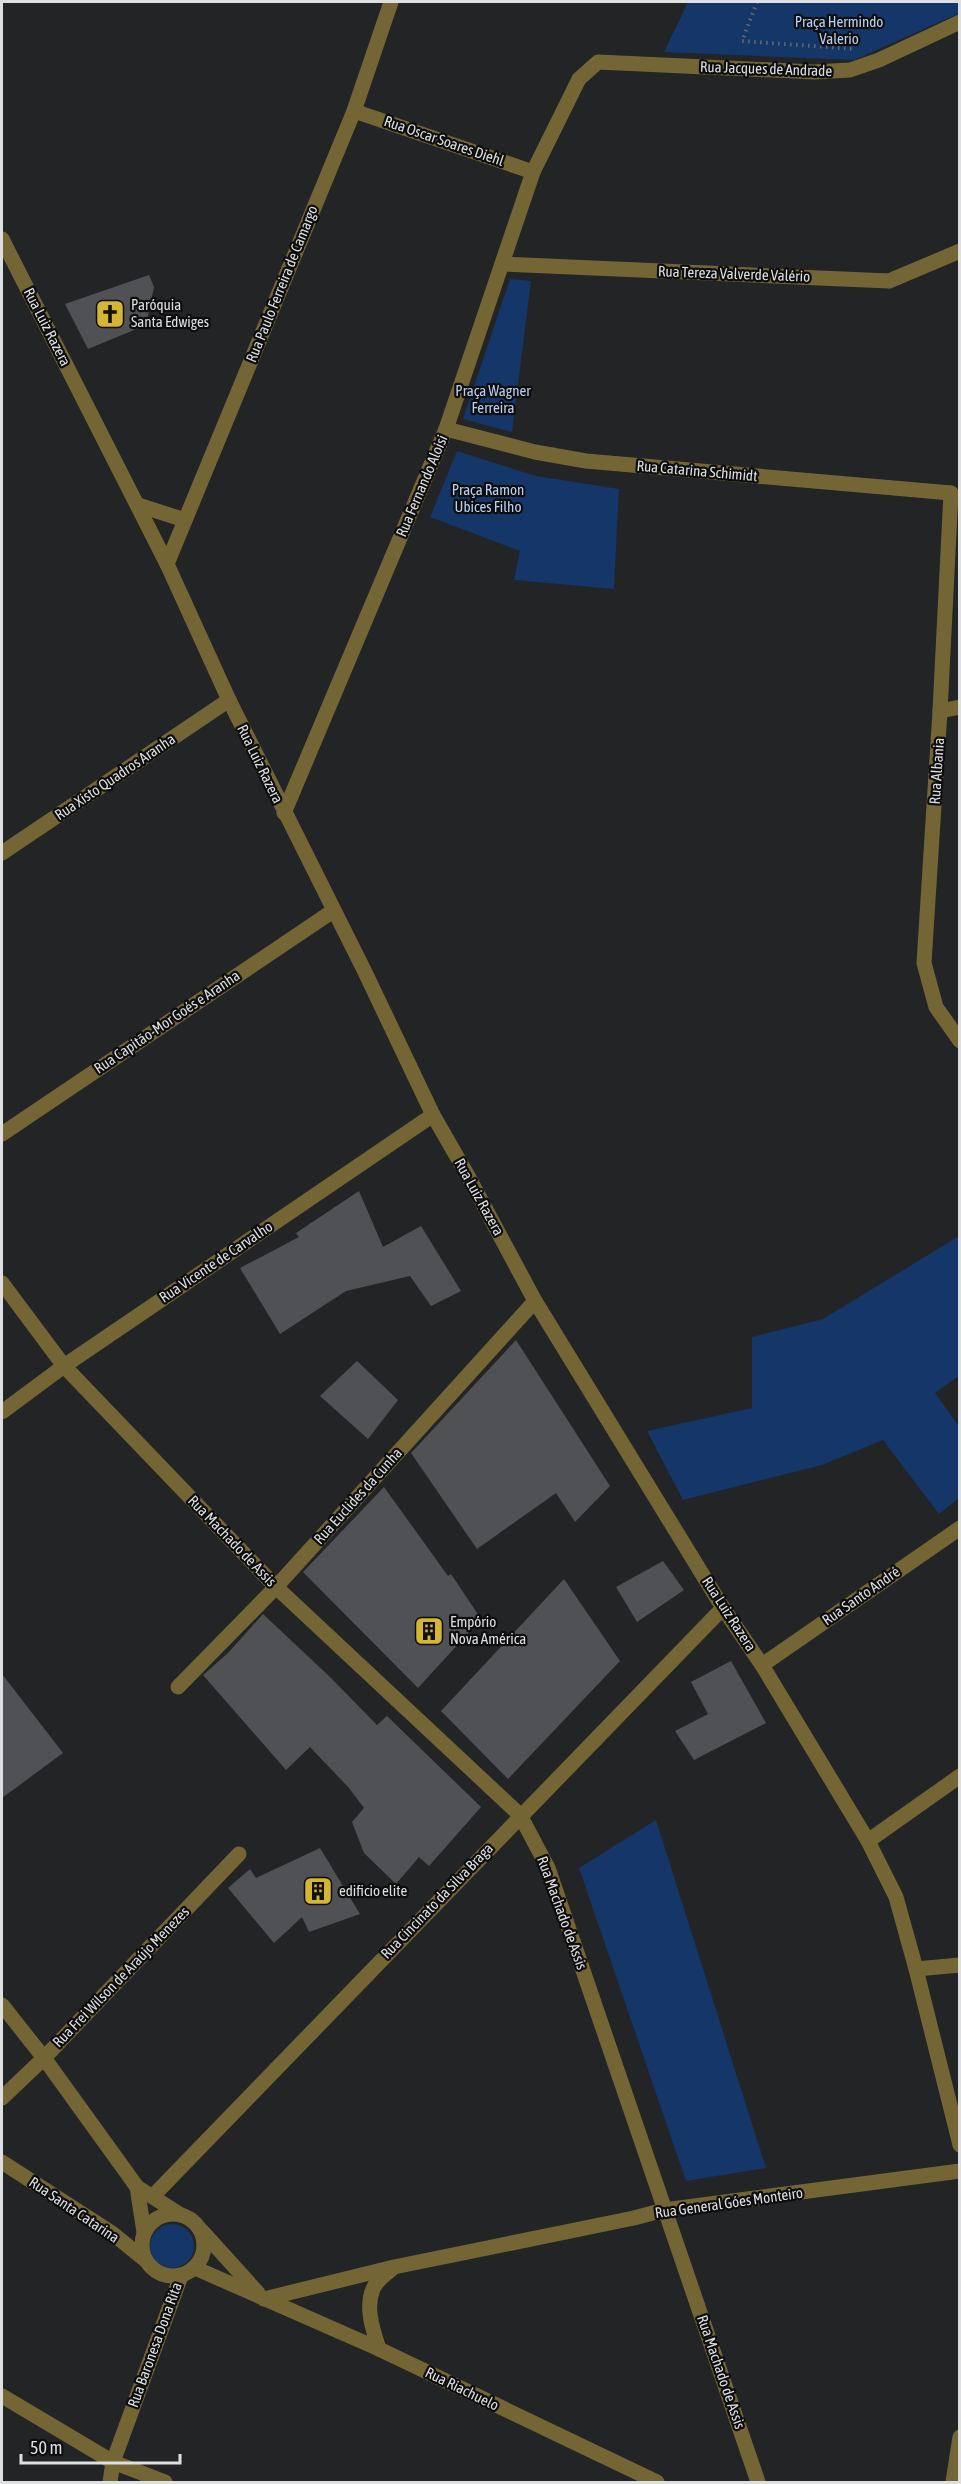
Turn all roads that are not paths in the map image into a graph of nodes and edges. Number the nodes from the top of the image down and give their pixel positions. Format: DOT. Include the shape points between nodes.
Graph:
graph roads {
  1 [pos="391,2"];
  2 [pos="960,22"];
  3 [pos="598,62"];
  4 [pos="354,111"];
  5 [pos="534,172"];
  6 [pos="2,239"];
  7 [pos="960,251"];
  8 [pos="502,264"];
  9 [pos="446,429"];
  10 [pos="955,487"];
  11 [pos="138,505"];
  12 [pos="185,520"];
  13 [pos="168,564"];
  14 [pos="229,700"];
  15 [pos="960,707"];
  16 [pos="940,711"];
  17 [pos="284,813"];
  18 [pos="2,853"];
  19 [pos="333,911"];
  20 [pos="960,1041"];
  21 [pos="433,1115"];
  22 [pos="2,1134"];
  23 [pos="2,1283"];
  24 [pos="535,1301"];
  25 [pos="64,1366"];
  26 [pos="2,1412"];
  27 [pos="960,1528"];
  28 [pos="276,1587"];
  29 [pos="723,1608"];
  30 [pos="762,1665"];
  31 [pos="178,1688"];
  32 [pos="960,1776"];
  33 [pos="520,1815"];
  34 [pos="868,1841"];
  35 [pos="239,1854"];
  36 [pos="960,1965"];
  37 [pos="916,1969"];
  38 [pos="4,2008"];
  39 [pos="44,2058"];
  40 [pos="2,2098"];
  41 [pos="960,2145"];
  42 [pos="2,2162"];
  43 [pos="960,2171"];
  44 [pos="137,2187"];
  45 [pos="153,2196"];
  46 [pos="664,2210"];
  47 [pos="181,2215"];
  48 [pos="202,2231"];
  49 [pos="144,2232"];
  50 [pos="144,2259"];
  51 [pos="394,2267"];
  52 [pos="195,2268"];
  53 [pos="181,2276"];
  54 [pos="264,2299"];
  55 [pos="379,2349"];
  56 [pos="2,2396"];
  57 [pos="960,2437"];
  58 [pos="113,2462"];
  59 [pos="110,2482"];
  60 [pos="165,2482"];
  61 [pos="657,2482"];
  62 [pos="758,2482"];
  63 [pos="953,2482"];
  1 -- 4 [label="street, Rua Paulo Ferreira de Camargo"];
  2 -- 3 [label="street, Rua Jacques de Andrade" via="850,70 814,72"];
  3 -- 5 [label="street, Rua Fernando Aloisi" via="579,79"];
  4 -- 5 [label="street, Rua Oscar Soares Diehl"];
  4 -- 12 [label="street, Rua Paulo Ferreira de Camargo"];
  5 -- 8 [label="street, Rua Fernando Aloisi"];
  6 -- 11 [label="street, Rua Luiz Razera"];
  7 -- 8 [label="street, Rua Tereza Valverde Valério" via="890,280"];
  8 -- 9 [label="street, Rua Fernando Aloisi"];
  9 -- 10 [label="street, Rua Catarina Schimidt" via="586,461"];
  9 -- 17 [label="street, Rua Fernando Aloisi"];
  10 -- 16 [label="street, Rua Albania"];
  11 -- 12 [label="street"];
  11 -- 13 [label="street, Rua Luiz Razera"];
  12 -- 13 [label="street, Rua Paulo Ferreira de Camargo"];
  13 -- 14 [label="street, Rua Luiz Razera"];
  14 -- 17 [label="street, Rua Luiz Razera"];
  14 -- 18 [label="street, Rua Xisto Quadros Aranha"];
  15 -- 16 [label="street"];
  16 -- 20 [label="street, Rua Albania" via="924,963 936,1007"];
  17 -- 19 [label="street, Rua Luiz Razera"];
  19 -- 21 [label="street, Rua Luiz Razera"];
  19 -- 22 [label="street, Rua Capitão-Mor Goés e Aranha"];
  21 -- 24 [label="street, Rua Luiz Razera"];
  21 -- 25 [label="street, Rua Vicente de Carvalho"];
  23 -- 25 [label="street, Rua Machado de Assis"];
  24 -- 28 [label="street, Rua Euclides da Cunha"];
  24 -- 29 [label="street, Rua Luiz Razera"];
  25 -- 26 [label="street, Rua Vicente de Carvalho"];
  25 -- 28 [label="street, Rua Machado de Assis"];
  27 -- 30 [label="street, Rua Santo André"];
  28 -- 31 [label="street, Rua Euclides da Cunha"];
  28 -- 33 [label="street, Rua Machado de Assis"];
  29 -- 30 [label="street, Rua Luiz Razera"];
  29 -- 33 [label="street, Rua Cincinato da Silva Braga"];
  30 -- 34 [label="street, Rua Luiz Razera"];
  32 -- 34 [label="street"];
  33 -- 45 [label="street, Rua Cincinato da Silva Braga"];
  33 -- 46 [label="street, Rua Machado de Assis" via="548,1868"];
  34 -- 37 [label="street, Rua Luiz Razera" via="896,1897"];
  35 -- 39 [label="street, Rua Frei Wilson de Araújo Menezes"];
  36 -- 37 [label="street"];
  37 -- 41 [label="street, Rua Luiz Razera"];
  38 -- 39 [label="street"];
  39 -- 40 [label="street, Rua Frei Wilson de Araújo Menezes"];
  39 -- 44 [label="street"];
  42 -- 50 [label="street, Rua Santa Catarina" via="112,2233"];
  43 -- 46 [label="street, Rua General Góes Monteiro"];
  44 -- 45 [label="street"];
  44 -- 49 [label="street"];
  45 -- 47 [label="street"];
  46 -- 51 [label="street, Rua General Góes Monteiro"];
  46 -- 62 [label="street, Rua Machado de Assis"];
  47 -- 48 [label="street"];
  47 -- 49 [label="street" via="156,2219"];
  48 -- 52 [label="street" via="204,2250"];
  48 -- 54 [label="street, Rua Riachuelo"];
  49 -- 50 [label="street"];
  50 -- 53 [label="street" via="160,2274"];
  51 -- 54 [label="street, Rua General Góes Monteiro"];
  51 -- 55 [label="street" via="373,2287 370,2314"];
  52 -- 53 [label="street"];
  52 -- 54 [label="street, Rua Riachuelo"];
  53 -- 58 [label="street, Rua Baronesa Dona Rita"];
  54 -- 55 [label="street, Rua Riachuelo"];
  55 -- 61 [label="street, Rua Riachuelo"];
  56 -- 58 [label="street"];
  57 -- 63 [label="street"];
  58 -- 59 [label="street, Rua Baronesa Dona Rita"];
  58 -- 60 [label="street"];
}
